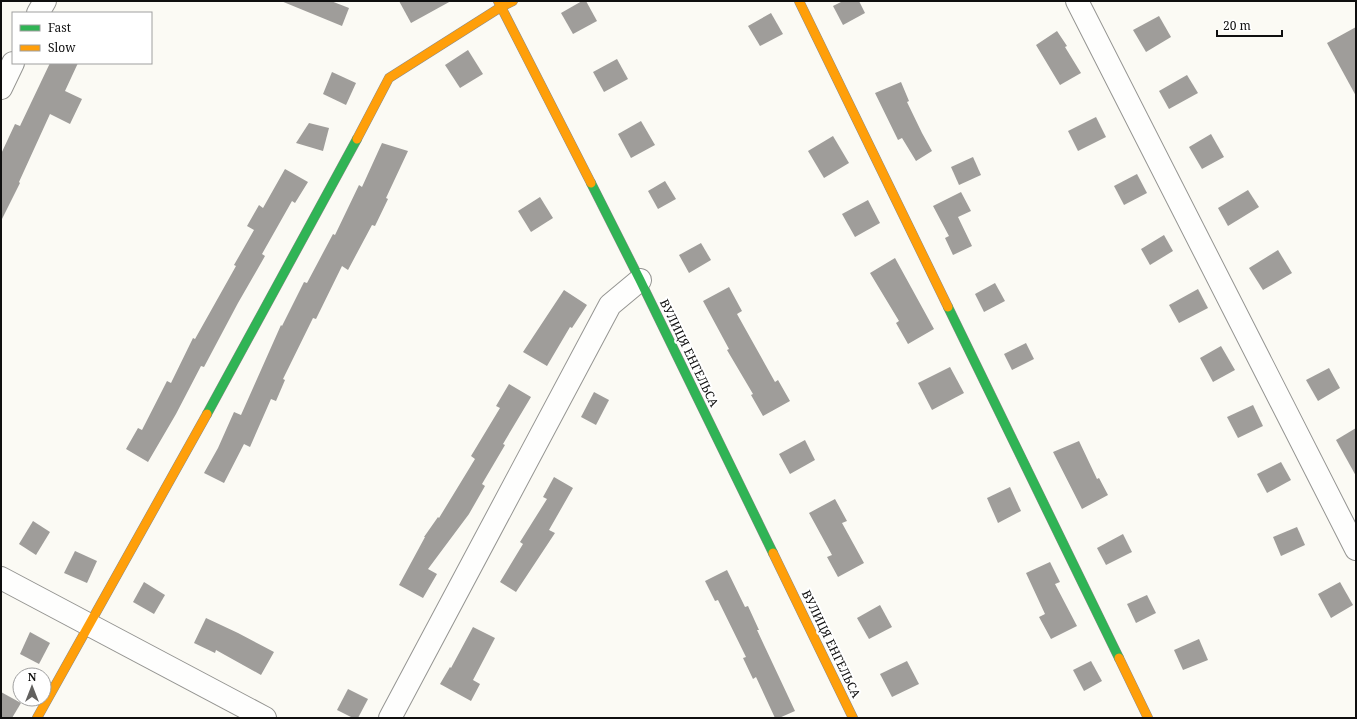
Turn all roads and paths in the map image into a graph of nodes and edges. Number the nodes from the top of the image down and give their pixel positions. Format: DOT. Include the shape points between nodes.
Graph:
graph roads {
  1 [pos="44,1"];
  2 [pos="513,1"];
  3 [pos="799,1"];
  4 [pos="1077,1"];
  5 [pos="499,4"];
  6 [pos="38,12"];
  7 [pos="13,64"];
  8 [pos="1,88"];
  9 [pos="640,280"];
  10 [pos="1356,549"];
  11 [pos="1,578"];
  12 [pos="89,626"];
  13 [pos="37,718"];
  14 [pos="266,718"];
  15 [pos="390,718"];
  16 [pos="854,718"];
  17 [pos="1148,718"];
  1 -- 6 [label="street"];
  2 -- 5 [label="street"];
  3 -- 17 [label="street"];
  4 -- 10 [label="street"];
  5 -- 9 [label="street, ВУЛИЦЯ ЕНГЕЛЬСА"];
  5 -- 12 [label="street" via="390,78"];
  7 -- 8 [label="street"];
  9 -- 15 [label="street" via="610,305"];
  9 -- 16 [label="street, ВУЛИЦЯ ЕНГЕЛЬСА"];
  11 -- 12 [label="street"];
  12 -- 13 [label="street"];
  12 -- 14 [label="street"];
}
